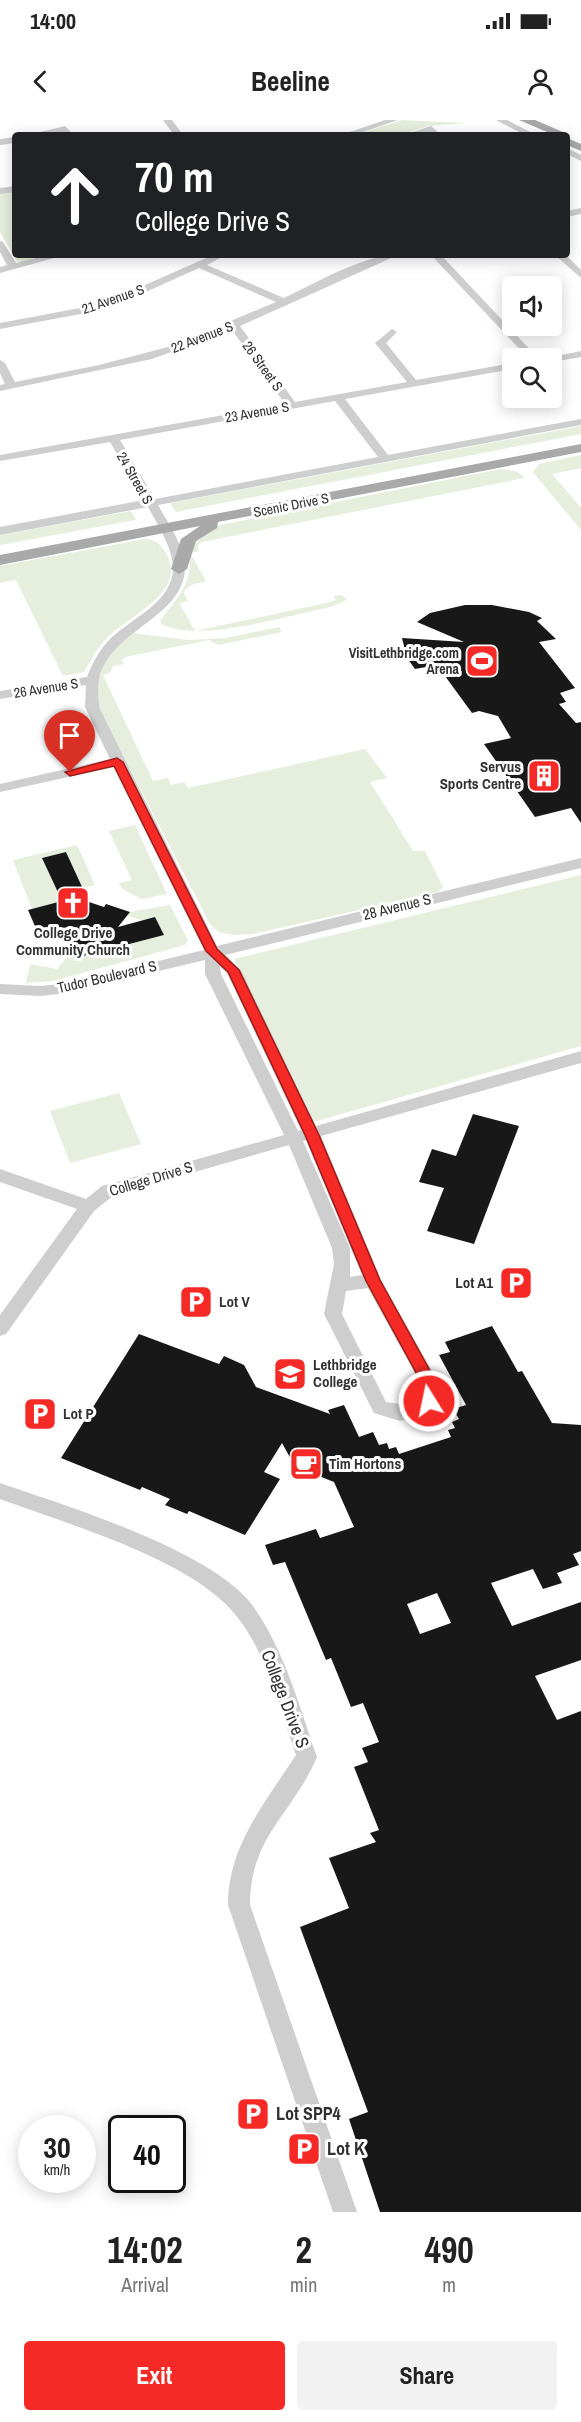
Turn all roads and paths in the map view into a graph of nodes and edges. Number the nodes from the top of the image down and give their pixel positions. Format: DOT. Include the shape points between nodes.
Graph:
graph roads {
  1 [pos="167,120"];
  2 [pos="394,120"];
  3 [pos="500,120"];
  4 [pos="521,120"];
  5 [pos="525,120"];
  6 [pos="551,120"];
  7 [pos="48,132"];
  8 [pos="68,132"];
  9 [pos="177,132"];
  10 [pos="355,132"];
  11 [pos="526,132"];
  12 [pos="547,132"];
  13 [pos="556,132"];
  14 [pos="581,134"];
  15 [pos="0,244"];
  16 [pos="49,258"];
  17 [pos="214,258"];
  18 [pos="386,258"];
  19 [pos="439,258"];
  20 [pos="564,258"];
  21 [pos="199,265"];
  22 [pos="14,268"];
  23 [pos="0,270"];
  24 [pos="579,271"];
  25 [pos="282,301"];
  26 [pos="0,326"];
  27 [pos="234,326"];
  28 [pos="392,332"];
  29 [pos="524,348"];
  30 [pos="581,354"];
  31 [pos="562,357"];
  32 [pos="0,363"];
  33 [pos="502,368"];
  34 [pos="414,384"];
  35 [pos="12,386"];
  36 [pos="0,388"];
  37 [pos="338,398"];
  38 [pos="292,406"];
  39 [pos="581,422"];
  40 [pos="581,437"];
  41 [pos="113,438"];
  42 [pos="581,448"];
  43 [pos="0,458"];
  44 [pos="385,459"];
  45 [pos="357,492"];
  46 [pos="150,503"];
  47 [pos="161,523"];
  48 [pos="0,531"];
  49 [pos="0,548"];
  50 [pos="0,560"];
  51 [pos="179,569"];
  52 [pos="91,681"];
  53 [pos="0,695"];
  54 [pos="117,762"];
  55 [pos="0,788"];
  56 [pos="581,863"];
  57 [pos="212,951"];
  58 [pos="0,989"];
  59 [pos="581,1057"];
  60 [pos="312,1135"];
  61 [pos="294,1139"];
  62 [pos="0,1175"];
  63 [pos="88,1206"];
  64 [pos="373,1281"];
  65 [pos="338,1285"];
  66 [pos="0,1329"];
  67 [pos="0,1491"];
  68 [pos="345,2212"];
  1 -- 9 [label="street"];
  2 -- 10 [label="street"];
  3 -- 11 [label="street"];
  4 -- 12 [label="main road"];
  5 -- 13 [label="main road"];
  6 -- 14 [label="main road"];
  7 -- 8 [label="street"];
  15 -- 22 [label="street"];
  16 -- 22 [label="street"];
  17 -- 21 [label="street, 21 Avenue S"];
  18 -- 25 [label="street, 22 Avenue S"];
  19 -- 29 [label="street"];
  20 -- 24 [label="street"];
  21 -- 25 [label="street"];
  21 -- 26 [label="street, 21 Avenue S" via="124,298"];
  22 -- 23 [label="street"];
  25 -- 27 [label="street, 22 Avenue S"];
  27 -- 35 [label="street, 22 Avenue S" via="147,357"];
  27 -- 38 [label="street, 26 Street S"];
  28 -- 34 [label="street" via="380,343"];
  30 -- 31 [label="street"];
  32 -- 35 [label="street"];
  33 -- 34 [label="street, 23 Avenue S"];
  34 -- 37 [label="street, 23 Avenue S"];
  35 -- 36 [label="street, 22 Avenue S"];
  37 -- 38 [label="street, 23 Avenue S"];
  37 -- 44 [label="street"];
  38 -- 41 [label="street, 23 Avenue S"];
  39 -- 44 [label="street, Scenic Drive S"];
  40 -- 47 [label="main road, Scenic Drive S"];
  41 -- 43 [label="street, 23 Avenue S"];
  41 -- 46 [label="street, 24 Street S"];
  42 -- 45 [label="main road, Scenic Drive S"];
  44 -- 46 [label="street, Scenic Drive S"];
  45 -- 47 [label="main road, Scenic Drive S"];
  45 -- 51 [label="main road" via="202,529 189,538"];
  46 -- 47 [label="street, 24 Street S"];
  46 -- 48 [label="street, Scenic Drive S"];
  47 -- 49 [label="main road, Scenic Drive S"];
  47 -- 50 [label="main road, Scenic Drive S"];
  47 -- 51 [label="street" via="174,546"];
  51 -- 52 [label="street" via="166,598 119,635 105,651"];
  52 -- 53 [label="street, 26 Avenue S"];
  52 -- 54 [label="street" via="93,707"];
  54 -- 55 [label="street"];
  54 -- 57 [label="street"];
  56 -- 57 [label="street, 28 Avenue S"];
  57 -- 58 [label="street, Tudor Boulevard S" via="67,988 41,992"];
  57 -- 60 [label="street" via="233,970"];
  57 -- 61 [label="street" via="213,974"];
  59 -- 60 [label="street, College Drive S"];
  60 -- 61 [label="street, College Drive S"];
  60 -- 64 [label="street"];
  61 -- 63 [label="street, College Drive S" via="118,1185"];
  61 -- 65 [label="street" via="344,1257"];
  62 -- 63 [label="street"];
  63 -- 66 [label="street, College Drive S"];
  64 -- 65 [label="street"];
  64 -- 65 [label="street" via="429,1384 429,1401 412,1413 380,1408 333,1314"];
  67 -- 68 [label="street, College Drive S" via="161,1554 214,1582 243,1608 266,1648 308,1757 253,1840 239,1879 239,1905"];
}
